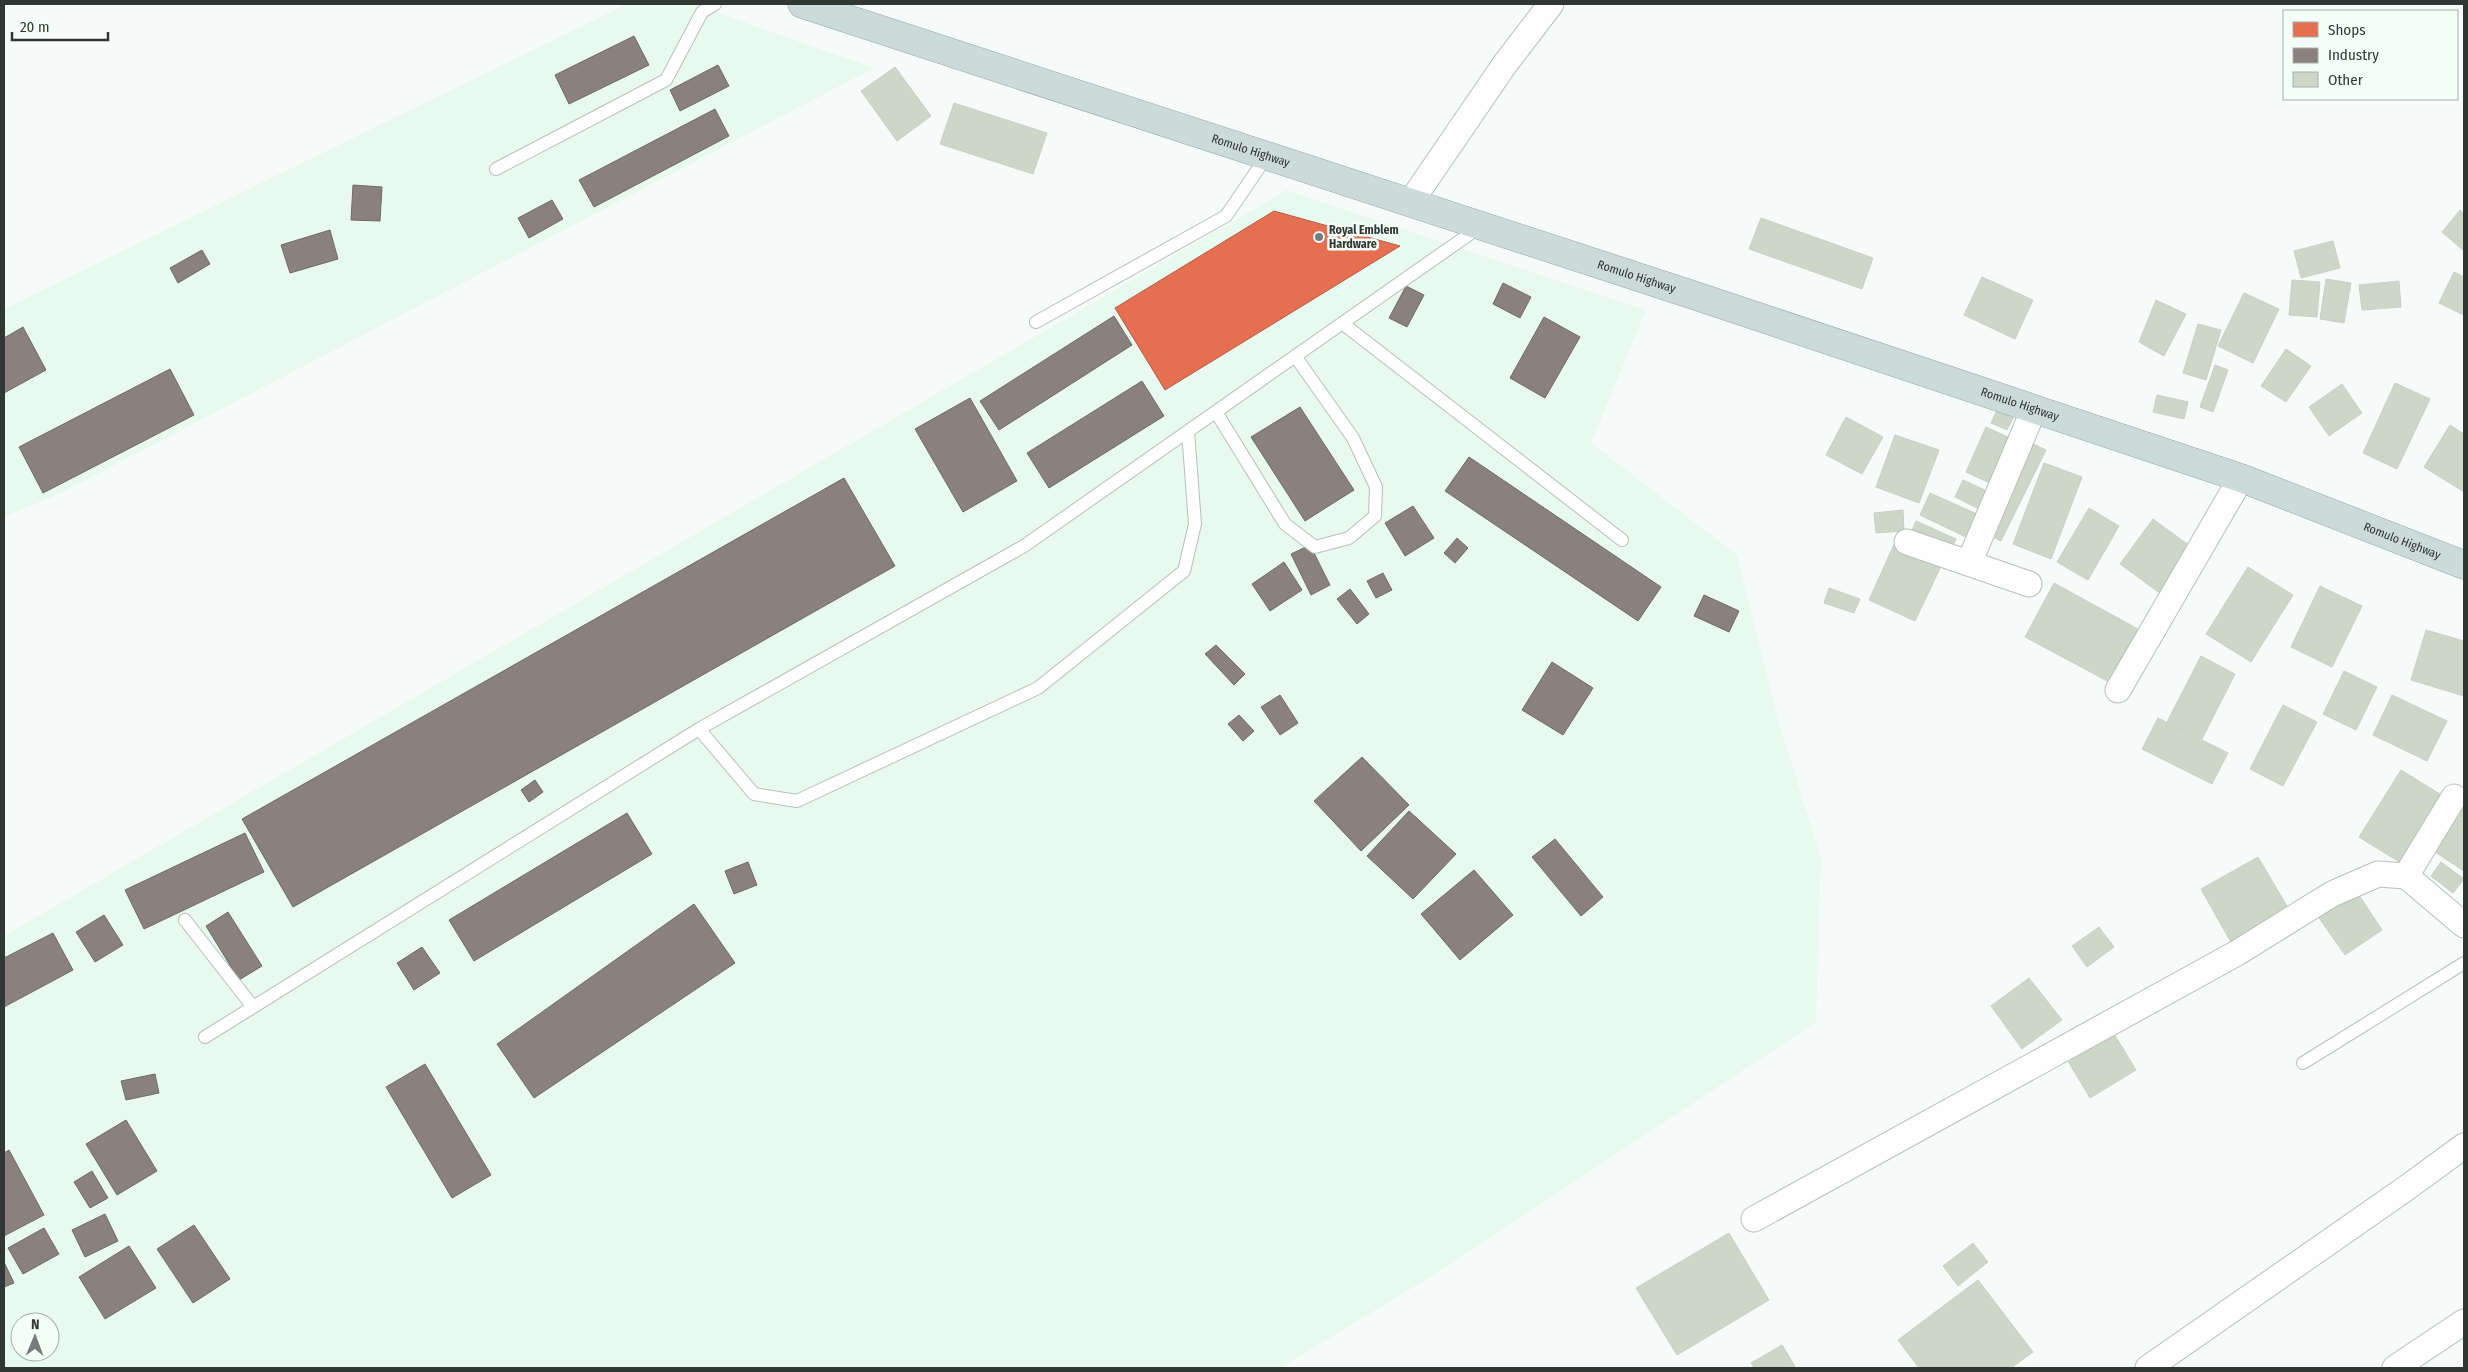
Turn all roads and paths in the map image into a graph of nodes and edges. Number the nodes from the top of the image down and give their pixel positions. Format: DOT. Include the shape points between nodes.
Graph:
graph roads {
  1 [pos="715,4"];
  2 [pos="802,4"];
  3 [pos="1551,4"];
  4 [pos="1267,156"];
  5 [pos="496,168"];
  6 [pos="1410,203"];
  7 [pos="1481,226"];
  8 [pos="1036,322"];
  9 [pos="1342,323"];
  10 [pos="1295,356"];
  11 [pos="2034,409"];
  12 [pos="1216,412"];
  13 [pos="1188,431"];
  14 [pos="2241,478"];
  15 [pos="1622,540"];
  16 [pos="1907,542"];
  17 [pos="1969,563"];
  18 [pos="2464,565"];
  19 [pos="2029,584"];
  20 [pos="2118,690"];
  21 [pos="699,729"];
  22 [pos="2454,797"];
  23 [pos="2406,876"];
  24 [pos="185,920"];
  25 [pos="2464,925"];
  26 [pos="2464,962"];
  27 [pos="253,1007"];
  28 [pos="205,1037"];
  29 [pos="2303,1063"];
  30 [pos="2464,1146"];
  31 [pos="1754,1219"];
  32 [pos="2464,1322"];
  33 [pos="2148,1368"];
  34 [pos="2395,1368"];
  1 -- 5 [label="lane" via="702,12 666,80"];
  2 -- 4 [label="highway, Romulo Highway"];
  3 -- 6 [label="street" via="1505,64"];
  4 -- 6 [label="highway, Romulo Highway"];
  4 -- 8 [label="lane" via="1226,216"];
  6 -- 7 [label="highway, Romulo Highway"];
  7 -- 9 [label="lane"];
  7 -- 11 [label="highway, Romulo Highway"];
  9 -- 10 [label="lane"];
  9 -- 15 [label="lane"];
  10 -- 12 [label="lane"];
  10 -- 12 [label="lane" via="1353,438 1376,487 1375,516 1349,538 1316,547 1286,524"];
  11 -- 14 [label="highway, Romulo Highway"];
  11 -- 17 [label="street"];
  12 -- 13 [label="lane"];
  13 -- 21 [label="lane" via="1024,546"];
  13 -- 21 [label="lane" via="1195,524 1184,571 1038,688 797,802 754,794"];
  14 -- 18 [label="highway, Romulo Highway"];
  14 -- 20 [label="street"];
  16 -- 17 [label="street"];
  17 -- 19 [label="street"];
  21 -- 27 [label="lane"];
  22 -- 23 [label="street"];
  23 -- 25 [label="street"];
  23 -- 31 [label="street" via="2378,874 2332,894 2237,953"];
  24 -- 27 [label="lane"];
  26 -- 29 [label="lane"];
  27 -- 28 [label="lane"];
  30 -- 33 [label="street"];
  32 -- 34 [label="street"];
}
